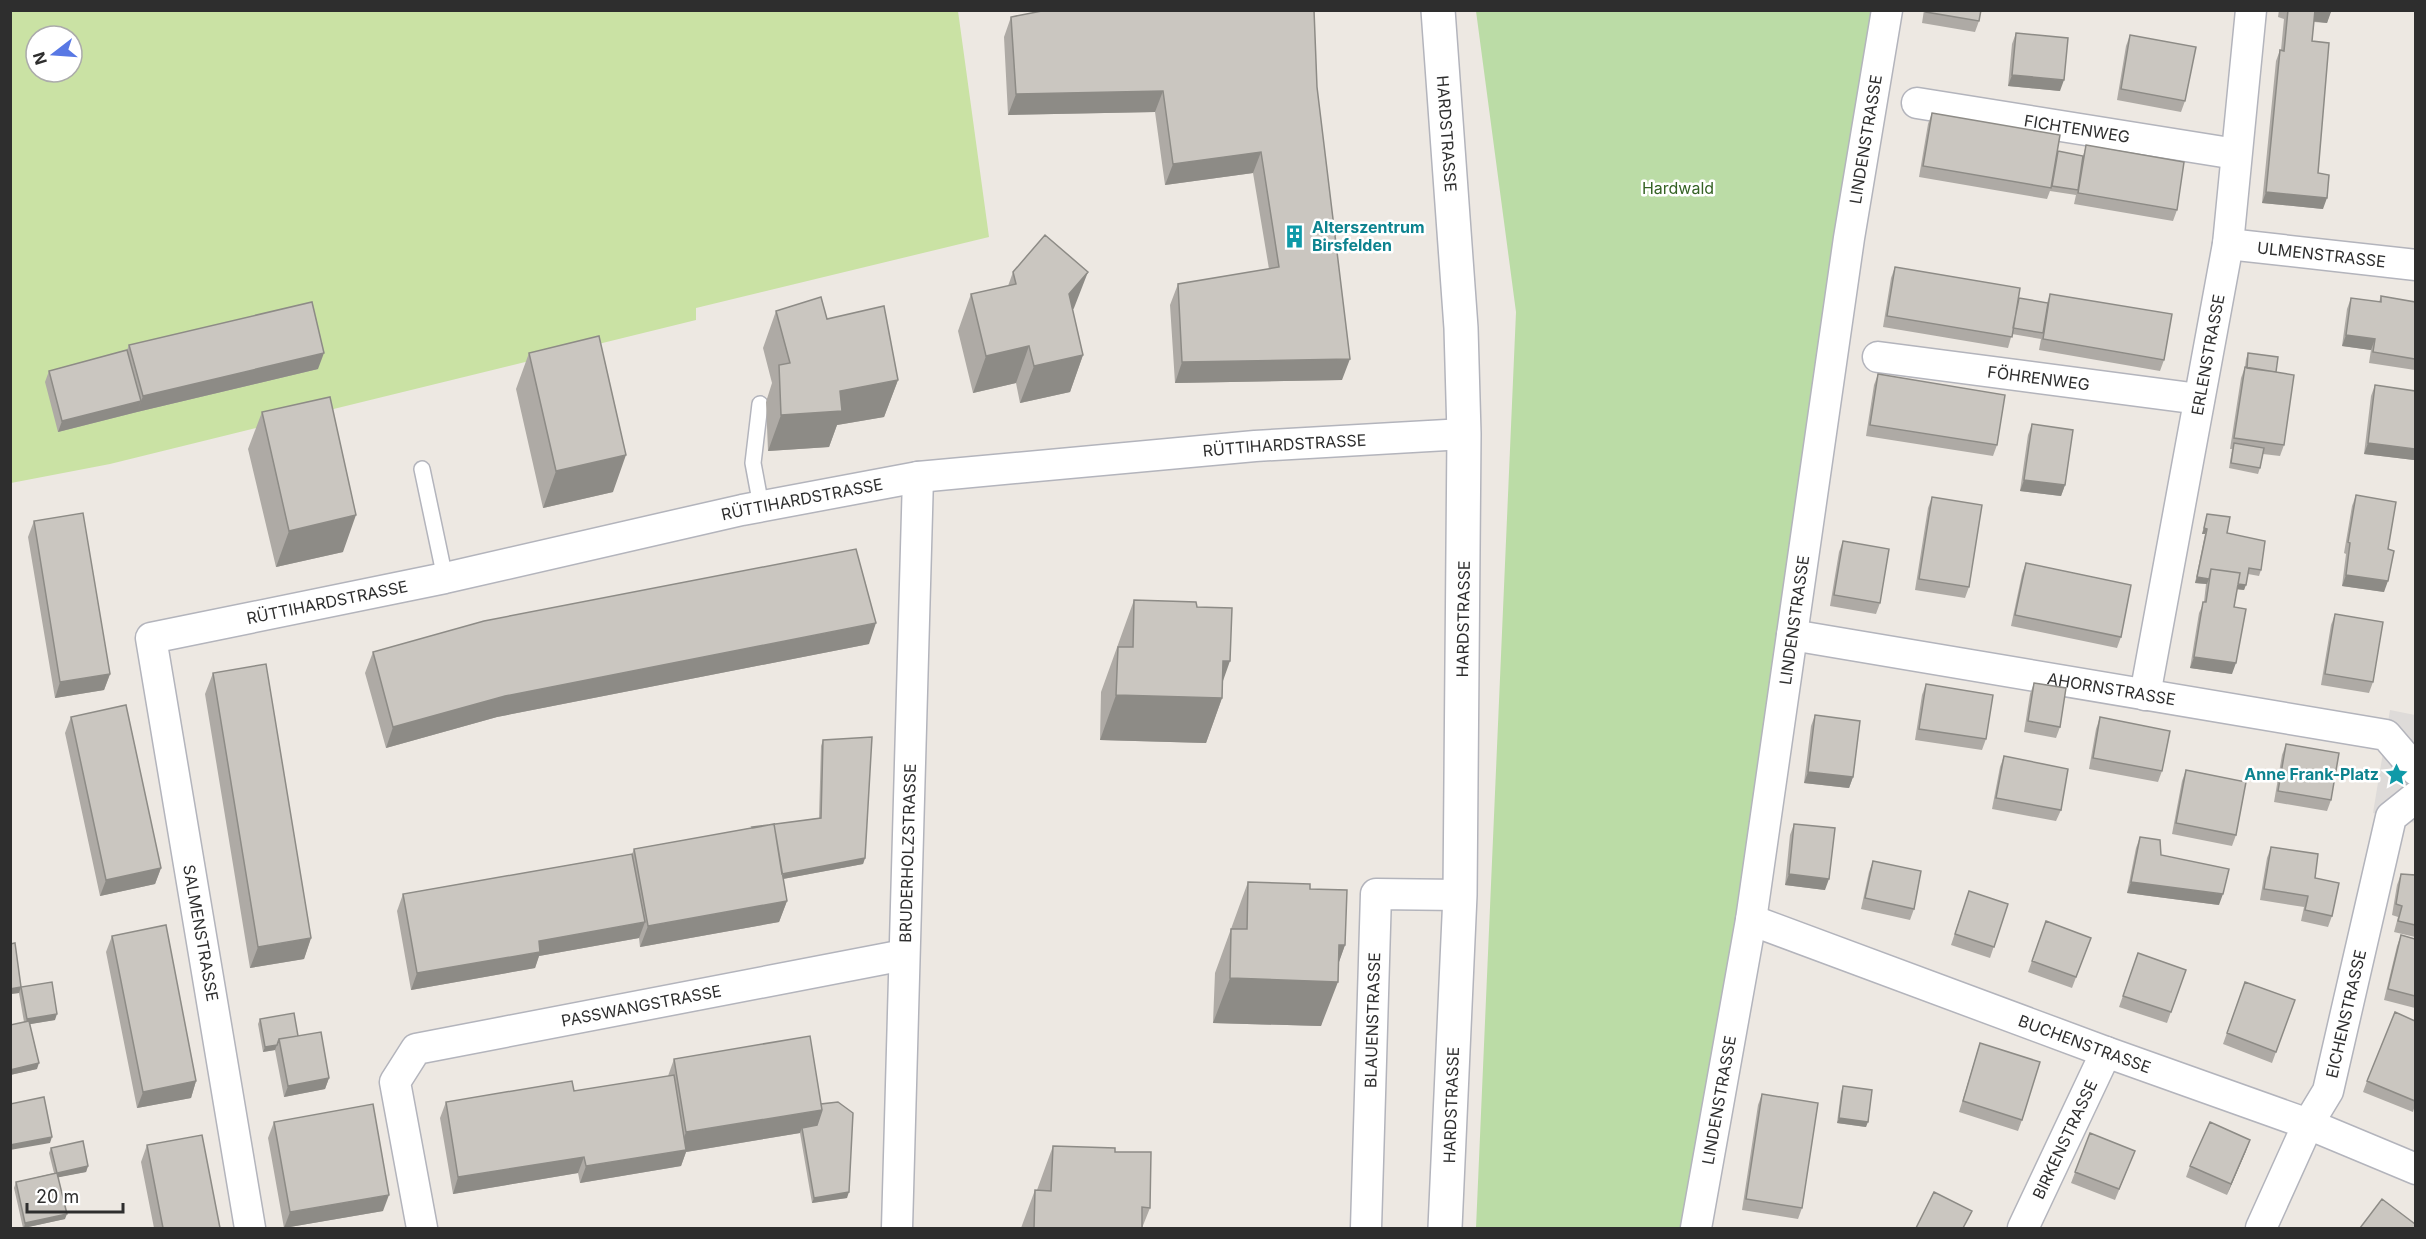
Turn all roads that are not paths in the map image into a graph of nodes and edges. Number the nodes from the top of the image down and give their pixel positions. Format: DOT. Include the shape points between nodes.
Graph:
graph roads {
  1 [pos="1438,10"];
  2 [pos="1887,10"];
  3 [pos="2251,10"];
  4 [pos="1917,103"];
  5 [pos="2236,154"];
  6 [pos="2228,244"];
  7 [pos="2415,266"];
  8 [pos="1878,357"];
  9 [pos="2199,399"];
  10 [pos="760,404"];
  11 [pos="1464,434"];
  12 [pos="422,469"];
  13 [pos="918,477"];
  14 [pos="761,506"];
  15 [pos="445,578"];
  16 [pos="1792,635"];
  17 [pos="151,638"];
  18 [pos="2145,695"];
  19 [pos="2415,770"];
  20 [pos="2415,797"];
  21 [pos="1460,895"];
  22 [pos="1751,920"];
  23 [pos="904,955"];
  24 [pos="2106,1052"];
  25 [pos="2308,1124"];
  26 [pos="2415,1169"];
  27 [pos="250,1228"];
  28 [pos="422,1228"];
  29 [pos="897,1228"];
  30 [pos="1365,1228"];
  31 [pos="1446,1228"];
  32 [pos="1696,1228"];
  33 [pos="2023,1228"];
  34 [pos="2261,1228"];
  1 -- 11 [label="street, HARDSTRASSE" via="1461,328"];
  2 -- 16 [label="street, LINDENSTRASSE" via="1849,238"];
  3 -- 5 [label="street, ERLENSTRASSE"];
  4 -- 5 [label="street, FICHTENWEG"];
  5 -- 6 [label="street, ERLENSTRASSE"];
  6 -- 7 [label="street, ULMENSTRASSE"];
  6 -- 9 [label="street, ERLENSTRASSE"];
  8 -- 9 [label="street, FÖHRENWEG"];
  9 -- 18 [label="street, ERLENSTRASSE"];
  10 -- 14 [label="lane" via="753,463"];
  11 -- 13 [label="street, RÜTTIHARDSTRASSE" via="1255,446"];
  11 -- 21 [label="street, HARDSTRASSE"];
  12 -- 15 [label="lane"];
  13 -- 14 [label="street, RÜTTIHARDSTRASSE"];
  13 -- 23 [label="street, BRUDERHOLZSTRASSE"];
  14 -- 15 [label="street, RÜTTIHARDSTRASSE"];
  15 -- 17 [label="street, RÜTTIHARDSTRASSE"];
  16 -- 18 [label="street, AHORNSTRASSE"];
  16 -- 22 [label="street, LINDENSTRASSE"];
  17 -- 27 [label="street, SALMENSTRASSE"];
  18 -- 19 [label="street, AHORNSTRASSE" via="2386,735"];
  20 -- 25 [label="street, EICHENSTRASSE" via="2391,817 2328,1091"];
  21 -- 30 [label="street, BLAUENSTRASSE" via="1376,894"];
  21 -- 31 [label="street, HARDSTRASSE"];
  22 -- 24 [label="street, BUCHENSTRASSE"];
  22 -- 32 [label="street, LINDENSTRASSE"];
  23 -- 28 [label="street, PASSWANGSTRASSE" via="416,1049 395,1082"];
  23 -- 29 [label="street, BRUDERHOLZSTRASSE"];
  24 -- 25 [label="street, BUCHENSTRASSE"];
  24 -- 33 [label="street, BIRKENSTRASSE"];
  25 -- 26 [label="street, BUCHENSTRASSE"];
  25 -- 34 [label="street, EICHENSTRASSE"];
}
